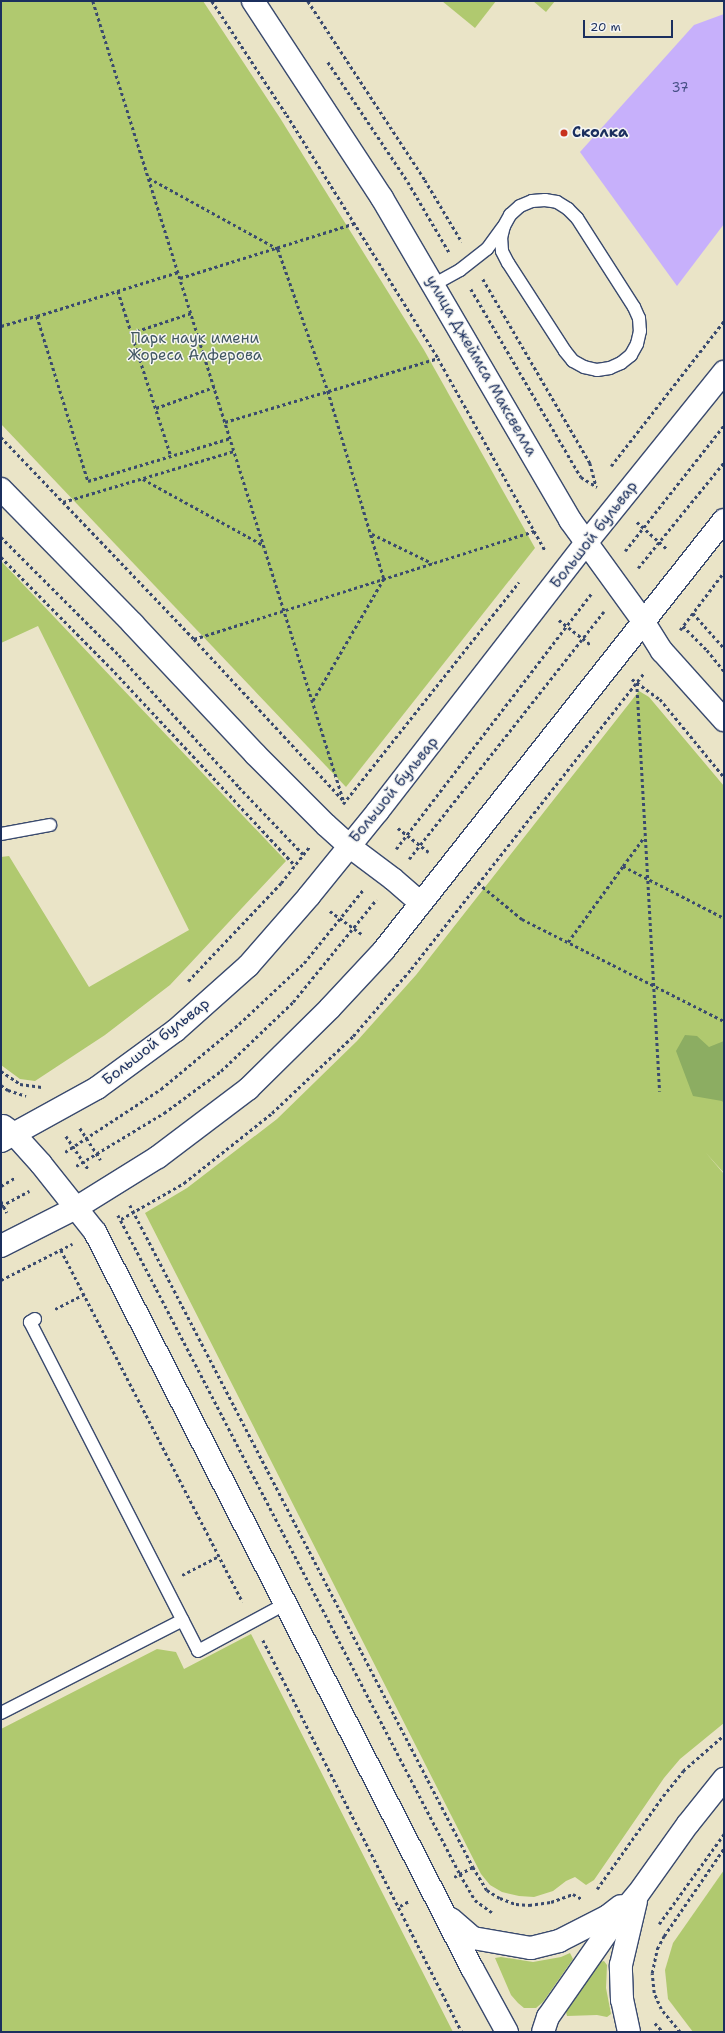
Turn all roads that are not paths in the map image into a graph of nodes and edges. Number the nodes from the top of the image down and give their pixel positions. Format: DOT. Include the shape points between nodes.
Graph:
graph roads {
  1 [pos="253,1"];
  2 [pos="504,226"];
  3 [pos="434,285"];
  4 [pos="724,372"];
  5 [pos="1,490"];
  6 [pos="724,520"];
  7 [pos="586,543"];
  8 [pos="643,621"];
  9 [pos="724,720"];
  10 [pos="50,825"];
  11 [pos="1,834"];
  12 [pos="349,846"];
  13 [pos="421,903"];
  14 [pos="5,1133"];
  15 [pos="76,1208"];
  16 [pos="1,1246"];
  17 [pos="35,1319"];
  18 [pos="285,1604"];
  19 [pos="183,1620"];
  20 [pos="1,1713"];
  21 [pos="724,1779"];
  22 [pos="638,1894"];
  23 [pos="446,1915"];
  24 [pos="507,2032"];
  25 [pos="543,2032"];
  26 [pos="629,2032"];
  1 -- 3 [label="street, улица Джеймса Максвелла" via="382,198"];
  2 -- 2 [label="lane" via="501,238 502,251 508,263 573,361 597,370 622,363 631,355 640,331 639,318 577,218 557,202 532,201 510,214"];
  2 -- 3 [label="lane" via="488,249"];
  3 -- 7 [label="street, улица Джеймса Максвелла" via="570,520"];
  4 -- 7 [label="street, Большой бульвар"];
  5 -- 12 [label="street" via="133,624 255,754"];
  6 -- 8 [label="street"];
  7 -- 8 [label="street, улица Джеймса Максвелла"];
  7 -- 12 [label="street, Большой бульвар"];
  8 -- 9 [label="street, улица Джеймса Максвелла" via="662,650"];
  8 -- 13 [label="street"];
  10 -- 11 [label="lane"];
  12 -- 13 [label="street"];
  12 -- 14 [label="street, Большой бульвар" via="248,966 175,1031 97,1088"];
  13 -- 15 [label="street" via="384,950 248,1089 158,1157"];
  14 -- 15 [label="street" via="53,1178"];
  15 -- 16 [label="street"];
  15 -- 18 [label="street" via="95,1232"];
  17 -- 19 [label="lane" via="30,1322 170,1582"];
  18 -- 19 [label="lane" via="198,1651"];
  18 -- 23 [label="street"];
  19 -- 20 [label="lane"];
  21 -- 22 [label="street"];
  22 -- 23 [label="street" via="608,1916 559,1941 531,1948 473,1938"];
  22 -- 25 [label="street" via="615,1921 548,2017"];
  22 -- 26 [label="street" via="621,1965 622,2000"];
  23 -- 24 [label="street"];
}
